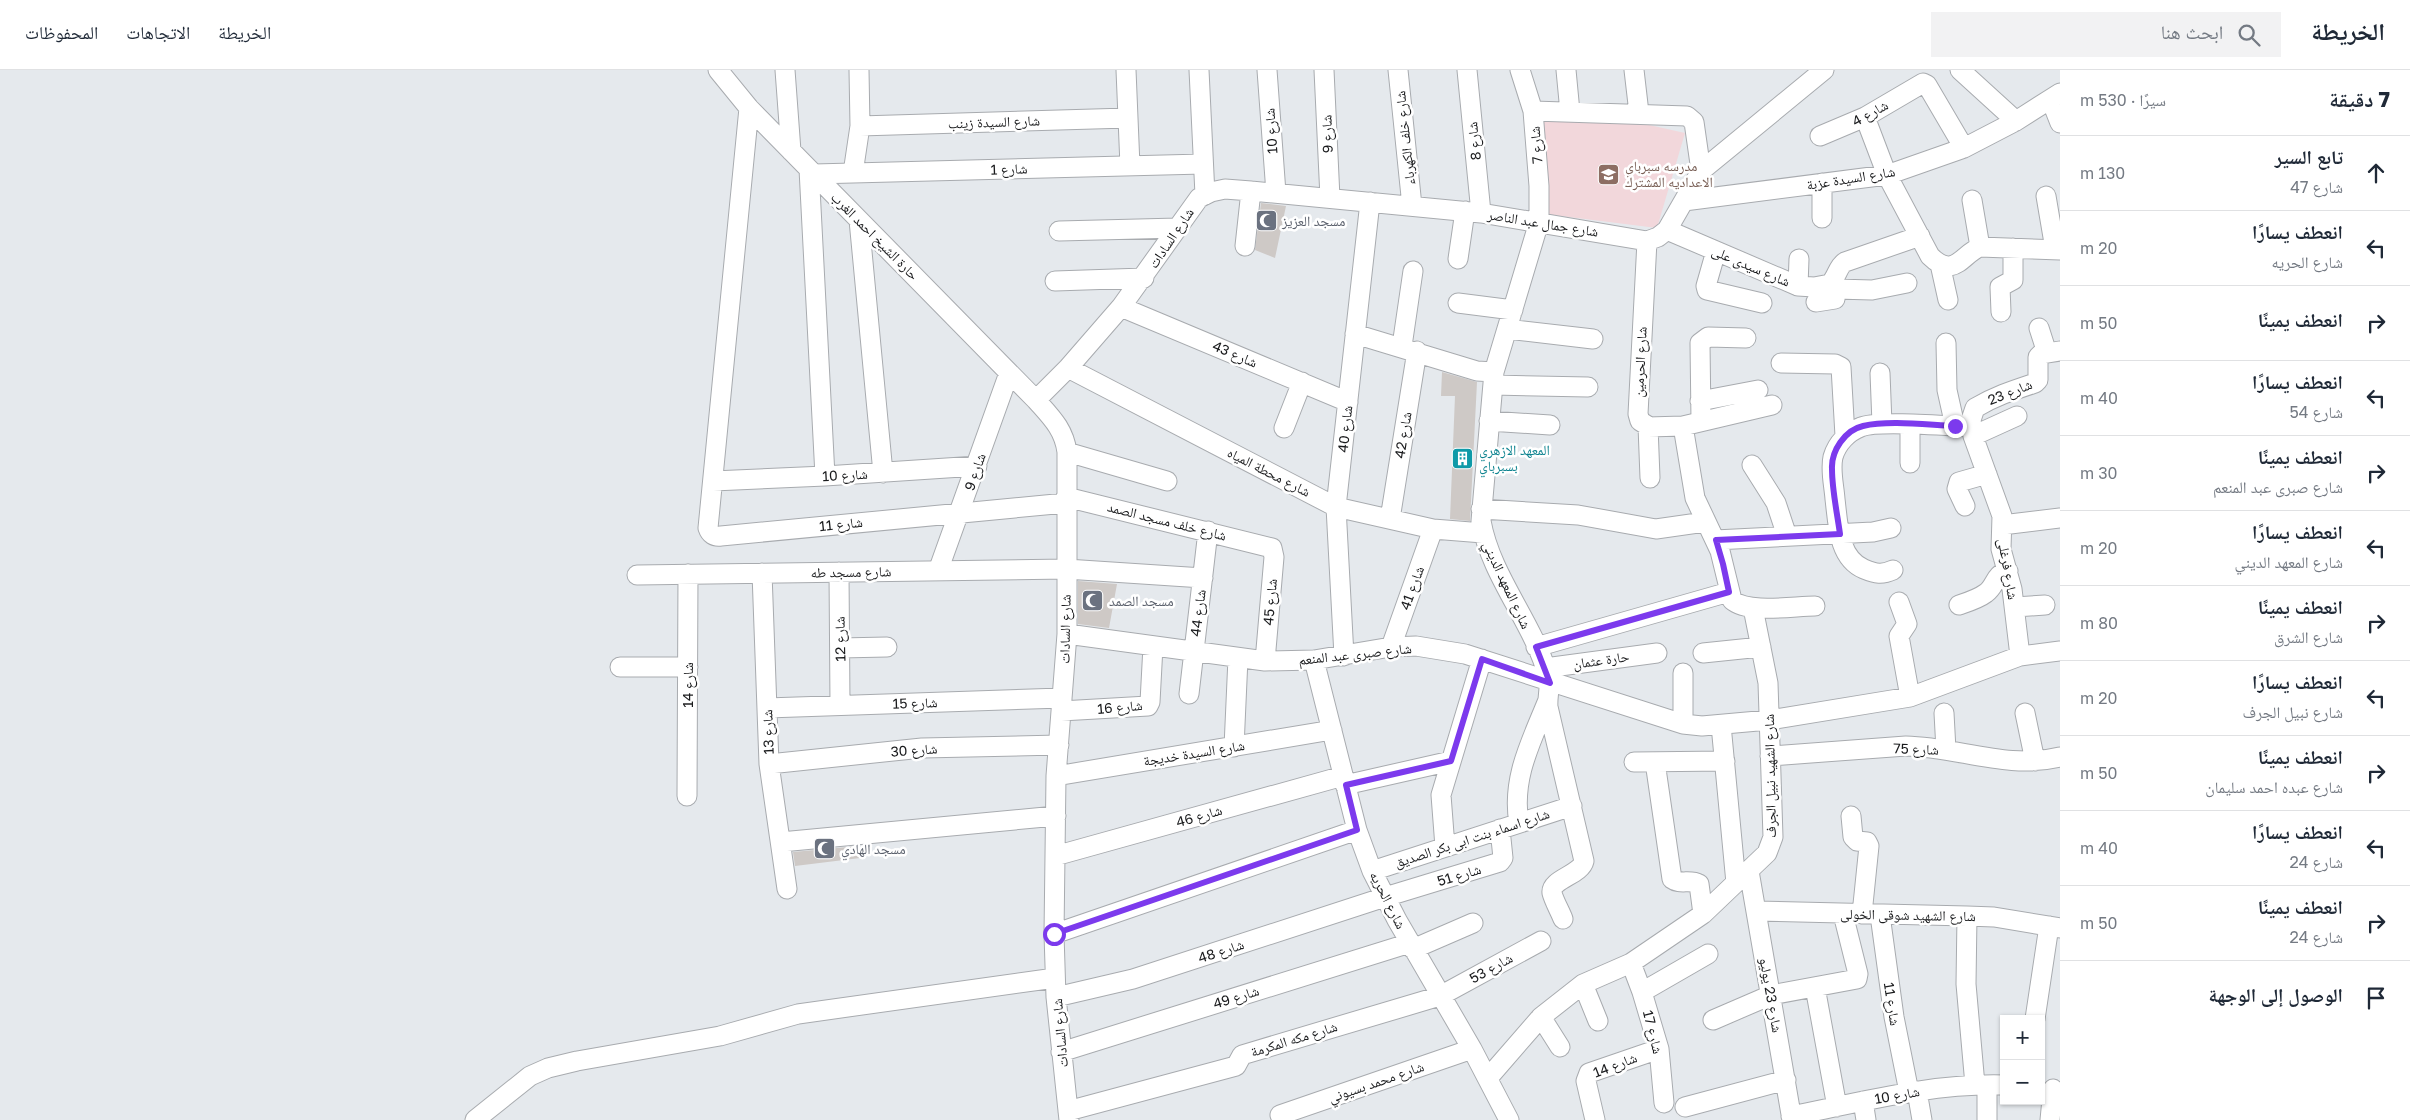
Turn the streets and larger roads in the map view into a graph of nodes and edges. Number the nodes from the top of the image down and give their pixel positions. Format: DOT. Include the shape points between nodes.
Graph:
graph roads {
  1 [pos="718,70"];
  2 [pos="785,70"];
  3 [pos="859,70"];
  4 [pos="1126,70"];
  5 [pos="1199,70"];
  6 [pos="1267,70"];
  7 [pos="1324,70"];
  8 [pos="1398,70"];
  9 [pos="1467,70"];
  10 [pos="1520,70"];
  11 [pos="1566,70"];
  12 [pos="1634,70"];
  13 [pos="1824,70"];
  14 [pos="1960,70"];
  15 [pos="2055,97"];
  16 [pos="749,108"];
  17 [pos="1533,111"];
  18 [pos="1570,112"];
  19 [pos="1639,113"];
  20 [pos="1865,117"];
  21 [pos="1128,118"];
  22 [pos="2016,121"];
  23 [pos="2060,123"];
  24 [pos="860,126"];
  25 [pos="1820,136"];
  26 [pos="1964,148"];
  27 [pos="792,151"];
  28 [pos="1203,164"];
  29 [pos="1130,166"];
  30 [pos="811,171"];
  31 [pos="1701,172"];
  32 [pos="854,173"];
  33 [pos="1887,175"];
  34 [pos="1822,183"];
  35 [pos="1251,191"];
  36 [pos="1276,193"];
  37 [pos="2046,196"];
  38 [pos="1330,198"];
  39 [pos="1200,199"];
  40 [pos="1684,200"];
  41 [pos="1972,200"];
  42 [pos="1370,202"];
  43 [pos="1412,206"];
  44 [pos="1473,212"];
  45 [pos="1822,218"];
  46 [pos="859,220"];
  47 [pos="1538,222"];
  48 [pos="1178,228"];
  49 [pos="1667,230"];
  50 [pos="1059,231"];
  51 [pos="1920,236"];
  52 [pos="1647,241"];
  53 [pos="1245,246"];
  54 [pos="1980,248"];
  55 [pos="2013,248"];
  56 [pos="2057,249"];
  57 [pos="1716,251"];
  58 [pos="1458,259"];
  59 [pos="1799,259"];
  60 [pos="1940,264"];
  61 [pos="1413,271"];
  62 [pos="1144,278"];
  63 [pos="1054,281"];
  64 [pos="1907,283"];
  65 [pos="1798,286"];
  66 [pos="1833,287"];
  67 [pos="1948,300"];
  68 [pos="1816,302"];
  69 [pos="1458,303"];
  70 [pos="1762,303"];
  71 [pos="1121,307"];
  72 [pos="1513,310"];
  73 [pos="2001,312"];
  74 [pos="2039,328"];
  75 [pos="1507,329"];
  76 [pos="1355,334"];
  77 [pos="1746,338"];
  78 [pos="1593,339"];
  79 [pos="1946,343"];
  80 [pos="1409,349"];
  81 [pos="2050,352"];
  82 [pos="1781,363"];
  83 [pos="1068,368"];
  84 [pos="1009,373"];
  85 [pos="1880,373"];
  86 [pos="1493,379"];
  87 [pos="1302,382"];
  88 [pos="1588,387"];
  89 [pos="1758,390"];
  90 [pos="1036,400"];
  91 [pos="1700,401"];
  92 [pos="1348,402"];
  93 [pos="1772,405"];
  94 [pos="2017,416"];
  95 [pos="1489,421"];
  96 [pos="1701,421"];
  97 [pos="1550,424"];
  98 [pos="1882,424"];
  99 [pos="1910,425"];
  100 [pos="1683,426"];
  101 [pos="1648,427"];
  102 [pos="1284,428"];
  103 [pos="1966,430"];
  104 [pos="1845,436"];
  105 [pos="1067,452"];
  106 [pos="1910,463"];
  107 [pos="1752,465"];
  108 [pos="977,466"];
  109 [pos="883,473"];
  110 [pos="1987,474"];
  111 [pos="825,476"];
  112 [pos="1650,478"];
  113 [pos="713,481"];
  114 [pos="1167,481"];
  115 [pos="1066,500"];
  116 [pos="1965,506"];
  117 [pos="1336,507"];
  118 [pos="1481,509"];
  119 [pos="961,512"];
  120 [pos="2060,518"];
  121 [pos="1390,519"];
  122 [pos="1705,522"];
  123 [pos="2002,525"];
  124 [pos="1891,528"];
  125 [pos="1433,529"];
  126 [pos="1208,531"];
  127 [pos="1483,533"];
  128 [pos="1840,534"];
  129 [pos="1787,536"];
  130 [pos="1716,540"];
  131 [pos="1268,546"];
  132 [pos="1066,569"];
  133 [pos="1893,570"];
  134 [pos="938,571"];
  135 [pos="2008,571"];
  136 [pos="839,572"];
  137 [pos="762,573"];
  138 [pos="688,574"];
  139 [pos="636,575"];
  140 [pos="1202,578"];
  141 [pos="1729,592"];
  142 [pos="1899,602"];
  143 [pos="1959,605"];
  144 [pos="2045,605"];
  145 [pos="1815,606"];
  146 [pos="2014,607"];
  147 [pos="1753,608"];
  148 [pos="1067,634"];
  149 [pos="1153,646"];
  150 [pos="887,647"];
  151 [pos="1391,647"];
  152 [pos="1536,647"];
  153 [pos="1761,647"];
  154 [pos="840,648"];
  155 [pos="1194,651"];
  156 [pos="2060,651"];
  157 [pos="1656,653"];
  158 [pos="1703,653"];
  159 [pos="1344,656"];
  160 [pos="2020,656"];
  161 [pos="1238,658"];
  162 [pos="1482,659"];
  163 [pos="1314,660"];
  164 [pos="1265,661"];
  165 [pos="620,667"];
  166 [pos="688,667"];
  167 [pos="1682,673"];
  168 [pos="1548,683"];
  169 [pos="1189,694"];
  170 [pos="1910,696"];
  171 [pos="1062,704"];
  172 [pos="840,705"];
  173 [pos="767,708"];
  174 [pos="1944,712"];
  175 [pos="2026,713"];
  176 [pos="1769,720"];
  177 [pos="1683,724"];
  178 [pos="1721,724"];
  179 [pos="1332,730"];
  180 [pos="1059,745"];
  181 [pos="1234,747"];
  182 [pos="1946,750"];
  183 [pos="1770,756"];
  184 [pos="2060,757"];
  185 [pos="1451,761"];
  186 [pos="1725,761"];
  187 [pos="2035,761"];
  188 [pos="1634,762"];
  189 [pos="1655,762"];
  190 [pos="769,764"];
  191 [pos="1056,776"];
  192 [pos="1344,780"];
  193 [pos="687,796"];
  194 [pos="1572,806"];
  195 [pos="1056,816"];
  196 [pos="1851,816"];
  197 [pos="1519,823"];
  198 [pos="1500,829"];
  199 [pos="1357,830"];
  200 [pos="781,842"];
  201 [pos="1445,847"];
  202 [pos="1056,856"];
  203 [pos="1372,871"];
  204 [pos="1743,877"];
  205 [pos="787,889"];
  206 [pos="1384,897"];
  207 [pos="1756,911"];
  208 [pos="1703,914"];
  209 [pos="1843,914"];
  210 [pos="1871,915"];
  211 [pos="1967,916"];
  212 [pos="1564,919"];
  213 [pos="1473,923"];
  214 [pos="2055,927"];
  215 [pos="1054,934"];
  216 [pos="1541,941"];
  217 [pos="1412,946"];
  218 [pos="1708,954"];
  219 [pos="1631,963"];
  220 [pos="1056,978"];
  221 [pos="1582,984"];
  222 [pos="1815,987"];
  223 [pos="1642,992"];
  224 [pos="1440,996"];
  225 [pos="1772,996"];
  226 [pos="1056,997"];
  227 [pos="2036,1015"];
  228 [pos="1541,1016"];
  229 [pos="1713,1020"];
  230 [pos="1598,1021"];
  231 [pos="1560,1047"];
  232 [pos="1472,1049"];
  233 [pos="1659,1049"];
  234 [pos="1061,1052"];
  235 [pos="1488,1078"];
  236 [pos="1786,1080"];
  237 [pos="1989,1085"];
  238 [pos="2052,1089"];
  239 [pos="1913,1091"];
  240 [pos="1863,1101"];
  241 [pos="1664,1103"];
  242 [pos="1838,1106"];
  243 [pos="1685,1107"];
  244 [pos="1280,1115"];
  245 [pos="1068,1116"];
  246 [pos="1504,1118"];
  247 [pos="1792,1118"];
  248 [pos="475,1120"];
  249 [pos="1595,1120"];
  250 [pos="1866,1120"];
  251 [pos="1922,1120"];
  252 [pos="1987,1120"];
  253 [pos="2050,1120"];
  1 -- 16 [label="street, حارة الشيخ احمد الغرب"];
  2 -- 27 [label="street"];
  3 -- 24 [label="street"];
  4 -- 21 [label="street"];
  5 -- 28 [label="street"];
  6 -- 36 [label="street, شارع 10"];
  7 -- 38 [label="street, شارع 9"];
  8 -- 43 [label="street, شارع خلف الكهرباء"];
  9 -- 44 [label="street, شارع 8"];
  10 -- 17 [label="street, شارع 7"];
  11 -- 18 [label="street"];
  12 -- 19 [label="street"];
  13 -- 31 [label="street"];
  14 -- 22 [label="street"];
  15 -- 22 [label="street, شارع السيدة عزبة"];
  15 -- 23 [label="street"];
  16 -- 27 [label="street, حارة الشيخ احمد الغرب"];
  16 -- 113 [label="street"];
  17 -- 18 [label="street"];
  17 -- 47 [label="street, شارع 7" via="1539,186"];
  18 -- 19 [label="street"];
  19 -- 31 [label="street" via="1682,114 1690,118 1694,122"];
  20 -- 25 [label="street, شارع 4"];
  20 -- 26 [label="street, شارع 4" via="1918,84 1927,84"];
  20 -- 33 [label="street"];
  21 -- 24 [label="street, شارع السيدة زينب"];
  21 -- 29 [label="street"];
  22 -- 26 [label="street, شارع السيدة عزبة"];
  24 -- 32 [label="street"];
  26 -- 33 [label="street, شارع السيدة عزبة"];
  27 -- 30 [label="street, حارة الشيخ احمد الغرب"];
  28 -- 29 [label="street, شارع 1"];
  28 -- 39 [label="street"];
  29 -- 32 [label="street, شارع 1"];
  30 -- 32 [label="street, شارع 1"];
  30 -- 46 [label="street, حارة الشيخ احمد الغرب"];
  30 -- 111 [label="street"];
  31 -- 40 [label="street"];
  33 -- 34 [label="street, شارع السيدة عزبة"];
  33 -- 51 [label="street"];
  34 -- 40 [label="street, شارع السيدة عزبة"];
  34 -- 45 [label="street"];
  35 -- 36 [label="street, شارع جمال عبد الناصر"];
  35 -- 39 [label="street, شارع جمال عبد الناصر" via="1224,189"];
  35 -- 53 [label="street"];
  36 -- 38 [label="street, شارع جمال عبد الناصر"];
  37 -- 56 [label="street"];
  38 -- 42 [label="street, شارع جمال عبد الناصر"];
  39 -- 48 [label="street, شارع السادات"];
  40 -- 49 [label="street"];
  41 -- 54 [label="street"];
  42 -- 43 [label="street, شارع جمال عبد الناصر"];
  42 -- 76 [label="street, شارع 40"];
  43 -- 44 [label="street, شارع جمال عبد الناصر"];
  44 -- 47 [label="street, شارع جمال عبد الناصر"];
  44 -- 58 [label="street, شارع 8"];
  46 -- 84 [label="street, حارة الشيخ احمد الغرب"];
  46 -- 109 [label="street"];
  47 -- 52 [label="street, شارع جمال عبد الناصر"];
  47 -- 72 [label="street, شارع المعهد الديني"];
  48 -- 50 [label="street"];
  48 -- 62 [label="street, شارع السادات"];
  49 -- 52 [label="street"];
  49 -- 57 [label="street, شارع سيدى على"];
  51 -- 60 [label="street" via="1930,256"];
  51 -- 66 [label="street" via="1845,262 1840,265"];
  52 -- 101 [label="street, شارع الحرمين" via="1638,417"];
  54 -- 55 [label="street"];
  54 -- 60 [label="street" via="1963,261 1952,265"];
  55 -- 56 [label="street"];
  55 -- 73 [label="street" via="2013,280 2000,287"];
  57 -- 65 [label="street, شارع سيدى على"];
  57 -- 70 [label="street" via="1707,290"];
  59 -- 65 [label="street"];
  60 -- 67 [label="street"];
  61 -- 80 [label="street, شارع 42"];
  62 -- 63 [label="street"];
  62 -- 71 [label="street, شارع السادات"];
  64 -- 66 [label="street, شارع سيدى على" via="1872,290"];
  65 -- 66 [label="street, شارع سيدى على"];
  66 -- 68 [label="street" via="1837,295 1833,301"];
  69 -- 72 [label="street"];
  71 -- 83 [label="street, شارع السادات"];
  71 -- 87 [label="street, شارع 43"];
  72 -- 75 [label="street, شارع المعهد الديني"];
  74 -- 81 [label="street"];
  75 -- 78 [label="street"];
  75 -- 86 [label="street, شارع المعهد الديني"];
  76 -- 80 [label="street"];
  76 -- 92 [label="street, شارع 40"];
  77 -- 91 [label="street" via="1708,337 1700,343"];
  79 -- 103 [label="street, شارع فرغلى" via="1948,390"];
  80 -- 86 [label="street"];
  80 -- 121 [label="street, شارع 42"];
  81 -- 103 [label="street, شارع 23" via="2037,359 2036,382 2003,393 1975,408"];
  82 -- 104 [label="street" via="1836,364 1841,367"];
  83 -- 90 [label="street, شارع السادات"];
  83 -- 117 [label="street, شارع محطة المياه"];
  84 -- 90 [label="street, حارة الشيخ احمد الغرب"];
  84 -- 108 [label="street, شارع 9"];
  85 -- 98 [label="street"];
  86 -- 88 [label="street"];
  86 -- 95 [label="street, شارع المعهد الديني"];
  87 -- 92 [label="street, شارع 43"];
  87 -- 102 [label="street"];
  89 -- 91 [label="street"];
  90 -- 105 [label="street, شارع السادات" via="1059,426"];
  91 -- 96 [label="street"];
  92 -- 117 [label="street, شارع 40"];
  93 -- 96 [label="street"];
  94 -- 103 [label="street"];
  95 -- 97 [label="street"];
  95 -- 118 [label="street, شارع المعهد الديني"];
  96 -- 100 [label="street"];
  98 -- 99 [label="street"];
  98 -- 104 [label="street" via="1862,426"];
  99 -- 103 [label="street"];
  99 -- 106 [label="street"];
  100 -- 101 [label="street"];
  100 -- 122 [label="street" via="1695,498"];
  101 -- 112 [label="street, شارع الحرمين"];
  103 -- 110 [label="street, شارع فرغلى"];
  104 -- 128 [label="street" via="1833,457 1832,469"];
  105 -- 114 [label="street"];
  105 -- 115 [label="street, شارع السادات"];
  107 -- 129 [label="street" via="1776,503"];
  108 -- 109 [label="street, شارع 10"];
  108 -- 119 [label="street, شارع 9"];
  109 -- 111 [label="street, شارع 10"];
  110 -- 116 [label="street" via="1959,482 1958,489"];
  110 -- 123 [label="street, شارع فرغلى" via="2000,508"];
  111 -- 113 [label="street, شارع 10"];
  113 -- 119 [label="street, شارع 11" via="708,528 713,535"];
  115 -- 119 [label="street, شارع خلف مسجد الصمد"];
  115 -- 126 [label="street, شارع خلف مسجد الصمد"];
  115 -- 132 [label="street, شارع السادات"];
  117 -- 121 [label="street, شارع محطة المياه"];
  117 -- 159 [label="street, شارع 40"];
  118 -- 122 [label="street" via="1578,515 1656,529"];
  118 -- 127 [label="street, شارع المعهد الديني"];
  119 -- 134 [label="street, شارع 9"];
  120 -- 123 [label="street"];
  121 -- 125 [label="street, شارع محطة المياه"];
  122 -- 130 [label="street"];
  123 -- 135 [label="street, شارع فرغلى" via="2002,549"];
  124 -- 128 [label="street"];
  125 -- 127 [label="street, شارع محطة المياه"];
  125 -- 151 [label="street, شارع 41"];
  126 -- 131 [label="street, شارع خلف مسجد الصمد"];
  126 -- 140 [label="street, شارع 44"];
  127 -- 152 [label="street, شارع المعهد الديني"];
  128 -- 129 [label="street"];
  128 -- 133 [label="street" via="1847,556 1855,564 1875,574"];
  129 -- 130 [label="street"];
  130 -- 141 [label="street"];
  131 -- 164 [label="street, شارع 45" via="1274,556"];
  132 -- 134 [label="street, شارع مسجد طه"];
  132 -- 140 [label="street, شارع مسجد طه"];
  132 -- 148 [label="street, شارع السادات"];
  134 -- 136 [label="street, شارع مسجد طه"];
  135 -- 143 [label="street" via="1997,577 1984,594"];
  135 -- 146 [label="street, شارع فرغلى"];
  136 -- 137 [label="street, شارع مسجد طه"];
  136 -- 154 [label="street, شارع 12"];
  137 -- 138 [label="street, شارع مسجد طه"];
  137 -- 173 [label="street, شارع 13"];
  138 -- 139 [label="street, شارع مسجد طه"];
  138 -- 166 [label="street, شارع 14"];
  140 -- 155 [label="street, شارع 44"];
  141 -- 147 [label="street" via="1736,604"];
  141 -- 152 [label="street"];
  142 -- 170 [label="street" via="1907,624 1899,634"];
  144 -- 146 [label="street"];
  145 -- 147 [label="street"];
  146 -- 160 [label="street, شارع فرغلى"];
  147 -- 153 [label="street, شارع الشهيد نبيل الجرف"];
  148 -- 149 [label="street, شارع صبرى عبد المنعم"];
  148 -- 171 [label="street, شارع السادات"];
  149 -- 155 [label="street, شارع صبرى عبد المنعم"];
  149 -- 171 [label="street, شارع 16" via="1148,706"];
  150 -- 154 [label="street"];
  151 -- 159 [label="street, شارع صبرى عبد المنعم"];
  151 -- 162 [label="street, شارع صبرى عبد المنعم" via="1440,649"];
  152 -- 168 [label="street, شارع المعهد الديني"];
  153 -- 158 [label="street"];
  153 -- 176 [label="street, شارع الشهيد نبيل الجرف" via="1768,683"];
  154 -- 172 [label="street, شارع 12"];
  155 -- 161 [label="street, شارع صبرى عبد المنعم"];
  155 -- 169 [label="street, شارع 44"];
  156 -- 160 [label="street, شارع صبرى عبد المنعم"];
  157 -- 168 [label="street, حارة عثمان"];
  159 -- 163 [label="street, شارع صبرى عبد المنعم"];
  160 -- 170 [label="street, شارع صبرى عبد المنعم"];
  161 -- 164 [label="street, شارع صبرى عبد المنعم"];
  161 -- 181 [label="street"];
  162 -- 168 [label="street, شارع صبرى عبد المنعم"];
  162 -- 185 [label="street"];
  163 -- 164 [label="street, شارع صبرى عبد المنعم"];
  163 -- 179 [label="street, شارع الحريه"];
  165 -- 166 [label="street"];
  166 -- 193 [label="street, شارع 14"];
  167 -- 177 [label="street"];
  168 -- 177 [label="street, شارع صبرى عبد المنعم"];
  168 -- 194 [label="street, شارع المعهد الديني" via="1549,711"];
  168 -- 197 [label="street" via="1520,771 1516,797"];
  170 -- 176 [label="street, شارع صبرى عبد المنعم"];
  171 -- 172 [label="street, شارع 15"];
  171 -- 180 [label="street, شارع السادات"];
  172 -- 173 [label="street, شارع 15"];
  173 -- 190 [label="street, شارع 13"];
  174 -- 182 [label="street"];
  175 -- 187 [label="street"];
  176 -- 178 [label="street, شارع صبرى عبد المنعم"];
  176 -- 183 [label="street, شارع الشهيد نبيل الجرف"];
  177 -- 178 [label="street, شارع صبرى عبد المنعم"];
  178 -- 186 [label="street, شارع 23 يوليو"];
  179 -- 181 [label="street, شارع السيدة خديجة"];
  179 -- 192 [label="street, شارع الحريه"];
  180 -- 190 [label="street, شارع 30" via="922,748"];
  180 -- 191 [label="street, شارع السادات"];
  181 -- 191 [label="street, شارع السيدة خديجة"];
  182 -- 183 [label="street, شارع 75" via="1906,746"];
  182 -- 187 [label="street, شارع 75" via="1990,758"];
  183 -- 204 [label="street, شارع الشهيد نبيل الجرف" via="1773,837 1767,853"];
  184 -- 187 [label="street, شارع 75"];
  185 -- 192 [label="street, شارع 46"];
  185 -- 201 [label="street" via="1441,800"];
  186 -- 189 [label="street"];
  186 -- 204 [label="street, شارع 23 يوليو"];
  188 -- 189 [label="street"];
  189 -- 208 [label="street" via="1671,876 1677,882 1698,884"];
  190 -- 200 [label="street, شارع 13"];
  191 -- 195 [label="street, شارع السادات"];
  192 -- 199 [label="street, شارع الحريه"];
  192 -- 202 [label="street, شارع 46"];
  194 -- 197 [label="street, شارع اسماء بنت ابى بكر الصديق"];
  194 -- 212 [label="street, شارع المعهد الديني" via="1584,858 1582,867 1553,888 1552,894"];
  195 -- 200 [label="street"];
  195 -- 202 [label="street, شارع السادات"];
  196 -- 210 [label="street, شارع 11" via="1853,837 1870,846"];
  197 -- 198 [label="street, شارع اسماء بنت ابى بكر الصديق"];
  198 -- 201 [label="street, شارع اسماء بنت ابى بكر الصديق"];
  198 -- 206 [label="street, شارع 51" via="1503,858 1500,862"];
  199 -- 203 [label="street, شارع الحريه"];
  199 -- 215 [label="street"];
  200 -- 205 [label="street, شارع 13"];
  201 -- 203 [label="street, شارع اسماء بنت ابى بكر الصديق"];
  202 -- 215 [label="street, شارع السادات"];
  203 -- 206 [label="street, شارع الحريه"];
  204 -- 207 [label="street, شارع 23 يوليو"];
  204 -- 208 [label="street, شارع الشهيد نبيل الجرف"];
  206 -- 217 [label="street, شارع الحريه"];
  206 -- 226 [label="street, شارع 48" via="1134,979"];
  207 -- 209 [label="street, شارع الشهيد شوقى الخولى"];
  207 -- 225 [label="street, شارع 23 يوليو"];
  208 -- 219 [label="street, شارع الشهيد نبيل الجرف"];
  209 -- 210 [label="street, شارع الشهيد شوقى الخولى"];
  209 -- 222 [label="street" via="1857,980"];
  210 -- 211 [label="street, شارع الشهيد شوقى الخولى"];
  210 -- 239 [label="street, شارع 11"];
  211 -- 214 [label="street, شارع الشهيد شوقى الخولى"];
  211 -- 237 [label="street" via="1966,984"];
  213 -- 217 [label="street, شارع 49"];
  214 -- 227 [label="street"];
  215 -- 220 [label="street, شارع السادات"];
  216 -- 224 [label="street, شارع 53"];
  217 -- 224 [label="street, شارع الحريه"];
  217 -- 234 [label="street, شارع 49"];
  218 -- 223 [label="street"];
  219 -- 221 [label="street, شارع الشهيد نبيل الجرف"];
  219 -- 223 [label="street, شارع 17"];
  220 -- 226 [label="street, شارع السادات"];
  220 -- 248 [label="street" via="807,1012 720,1036 556,1066 530,1076"];
  221 -- 228 [label="street, شارع الشهيد نبيل الجرف"];
  221 -- 230 [label="street"];
  222 -- 225 [label="street"];
  222 -- 242 [label="street"];
  223 -- 233 [label="street, شارع 17"];
  224 -- 232 [label="street, شارع الحريه"];
  224 -- 245 [label="street, شارع مكه المكرمة" via="1242,1055 1236,1066"];
  225 -- 229 [label="street"];
  225 -- 236 [label="street, شارع 23 يوليو"];
  226 -- 234 [label="street, شارع السادات"];
  228 -- 231 [label="street"];
  228 -- 235 [label="street, شارع الشهيد نبيل الجرف"];
  232 -- 235 [label="street, شارع الحريه"];
  232 -- 244 [label="street, شارع محمد بسيوني"];
  233 -- 241 [label="street, شارع 17"];
  233 -- 249 [label="street, شارع 14" via="1589,1073 1586,1081"];
  234 -- 245 [label="street, شارع السادات"];
  235 -- 246 [label="street, شارع الحريه"];
  236 -- 243 [label="street"];
  236 -- 247 [label="street, شارع 23 يوليو"];
  237 -- 239 [label="street, شارع 10"];
  237 -- 252 [label="street"];
  238 -- 253 [label="street"];
  239 -- 240 [label="street, شارع 10"];
  239 -- 251 [label="street, شارع 11"];
  240 -- 242 [label="street, شارع 10"];
  240 -- 250 [label="street"];
  242 -- 247 [label="street, شارع 10"];
}
